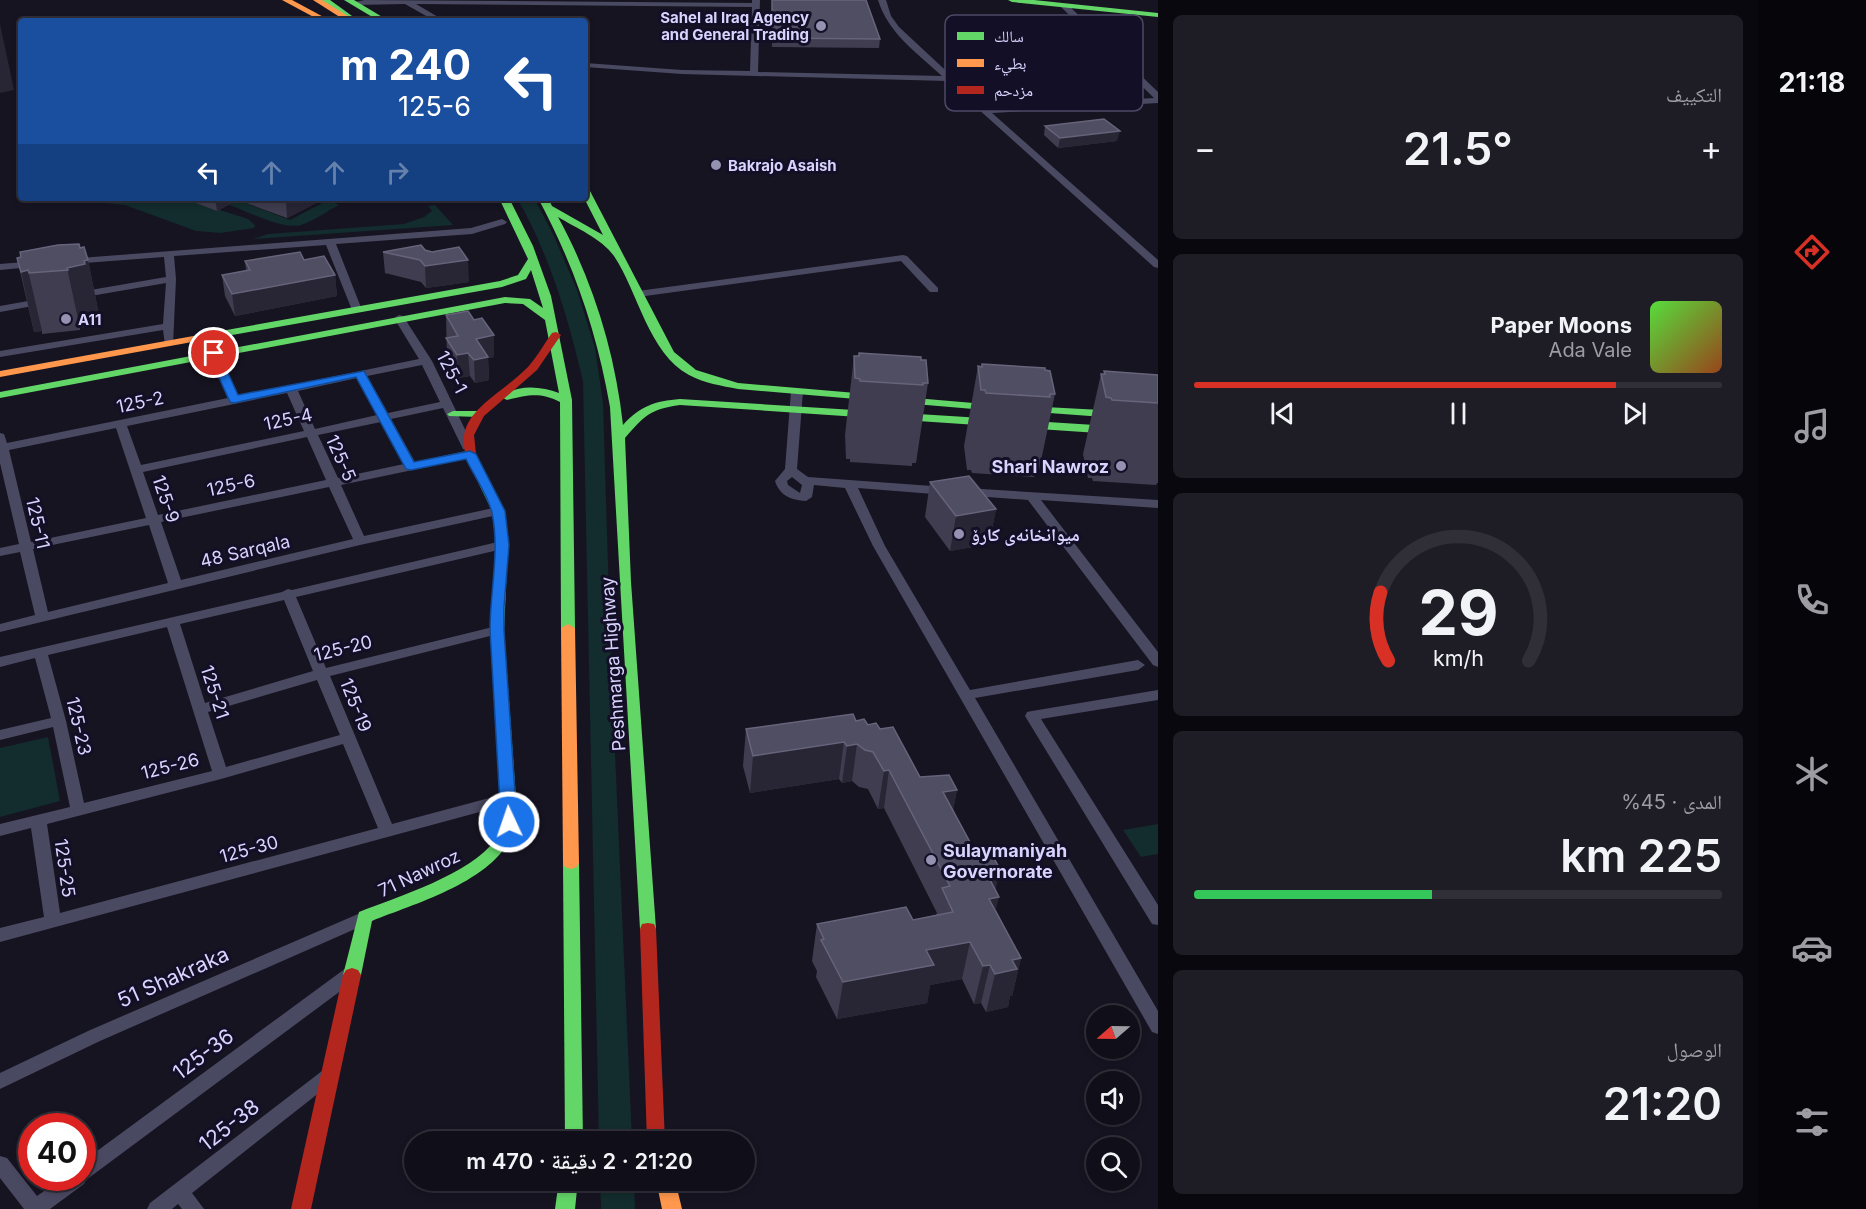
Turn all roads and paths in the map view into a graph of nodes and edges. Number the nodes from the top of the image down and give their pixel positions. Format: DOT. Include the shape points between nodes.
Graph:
graph roads {
  1 [pos="286,0"];
  2 [pos="296,0"];
  3 [pos="317,0"];
  4 [pos="325,0"];
  5 [pos="882,0"];
  6 [pos="1012,0"];
  7 [pos="349,1"];
  8 [pos="406,2"];
  9 [pos="756,2"];
  10 [pos="1064,6"];
  11 [pos="1073,15"];
  12 [pos="1158,15"];
  13 [pos="321,18"];
  14 [pos="323,18"];
  15 [pos="349,18"];
  16 [pos="350,18"];
  17 [pos="367,18"];
  18 [pos="380,18"];
  19 [pos="435,18"];
  20 [pos="588,64"];
  21 [pos="754,74"];
  22 [pos="945,76"];
  23 [pos="945,79"];
  24 [pos="1158,84"];
  25 [pos="1145,85"];
  26 [pos="1158,98"];
  27 [pos="1143,99"];
  28 [pos="984,111"];
  29 [pos="588,196"];
  30 [pos="491,201"];
  31 [pos="505,201"];
  32 [pos="546,202"];
  33 [pos="502,222"];
  34 [pos="330,242"];
  35 [pos="169,254"];
  36 [pos="619,255"];
  37 [pos="1158,265"];
  38 [pos="530,266"];
  39 [pos="0,267"];
  40 [pos="171,279"];
  41 [pos="934,291"];
  42 [pos="638,294"];
  43 [pos="422,299"];
  44 [pos="0,309"];
  45 [pos="357,310"];
  46 [pos="429,313"];
  47 [pos="399,318"];
  48 [pos="552,320"];
  49 [pos="168,326"];
  50 [pos="556,335"];
  51 [pos="169,343"];
  52 [pos="214,353"];
  53 [pos="0,354"];
  54 [pos="426,361"];
  55 [pos="360,373"];
  56 [pos="0,374"];
  57 [pos="291,388"];
  58 [pos="797,392"];
  59 [pos="0,395"];
  60 [pos="234,400"];
  61 [pos="566,400"];
  62 [pos="491,405"];
  63 [pos="450,409"];
  64 [pos="796,410"];
  65 [pos="479,414"];
  66 [pos="384,417"];
  67 [pos="1158,417"];
  68 [pos="121,424"];
  69 [pos="310,433"];
  70 [pos="1158,433"];
  71 [pos="618,439"];
  72 [pos="1,443"];
  73 [pos="469,450"];
  74 [pos="411,466"];
  75 [pos="137,470"];
  76 [pos="791,470"];
  77 [pos="805,481"];
  78 [pos="332,483"];
  79 [pos="850,484"];
  80 [pos="1032,497"];
  81 [pos="1158,504"];
  82 [pos="498,511"];
  83 [pos="154,520"];
  84 [pos="360,542"];
  85 [pos="502,545"];
  86 [pos="26,546"];
  87 [pos="0,552"];
  88 [pos="176,586"];
  89 [pos="288,594"];
  90 [pos="42,617"];
  91 [pos="172,622"];
  92 [pos="0,628"];
  93 [pos="497,630"];
  94 [pos="40,652"];
  95 [pos="0,662"];
  96 [pos="1158,662"];
  97 [pos="1138,665"];
  98 [pos="321,674"];
  99 [pos="967,695"];
  100 [pos="1158,695"];
  101 [pos="200,709"];
  102 [pos="59,721"];
  103 [pos="0,735"];
  104 [pos="348,738"];
  105 [pos="221,774"];
  106 [pos="507,799"];
  107 [pos="78,809"];
  108 [pos="39,819"];
  109 [pos="0,830"];
  110 [pos="387,832"];
  111 [pos="365,917"];
  112 [pos="1158,919"];
  113 [pos="53,922"];
  114 [pos="0,935"];
  115 [pos="352,973"];
  116 [pos="1158,1027"];
  117 [pos="329,1075"];
  118 [pos="0,1081"];
  119 [pos="574,1131"];
  120 [pos="656,1131"];
  121 [pos="96,1163"];
  122 [pos="2,1173"];
  123 [pos="59,1191"];
  124 [pos="567,1191"];
  125 [pos="574,1191"];
  126 [pos="658,1191"];
  127 [pos="668,1191"];
  128 [pos="180,1192"];
  129 [pos="35,1209"];
  130 [pos="157,1209"];
  131 [pos="194,1209"];
  132 [pos="301,1209"];
  133 [pos="564,1209"];
  134 [pos="574,1209"];
  135 [pos="659,1209"];
  136 [pos="672,1209"];
  1 -- 13 [label="main road"];
  2 -- 14 [label="main road"];
  3 -- 15 [label="main road"];
  4 -- 16 [label="main road"];
  5 -- 22 [label="street" via="891,24"];
  6 -- 10 [label="main road"];
  7 -- 8 [label="street"];
  7 -- 17 [label="main road"];
  7 -- 18 [label="main road"];
  8 -- 9 [label="street"];
  8 -- 19 [label="street"];
  9 -- 21 [label="street"];
  10 -- 11 [label="street"];
  10 -- 12 [label="main road"];
  20 -- 21 [label="street"];
  21 -- 23 [label="street"];
  24 -- 25 [label="street"];
  25 -- 26 [label="street"];
  26 -- 27 [label="street"];
  28 -- 37 [label="street"];
  29 -- 36 [label="main road"];
  30 -- 33 [label="main road"];
  31 -- 38 [label="main road"];
  32 -- 36 [label="main road" via="562,217 598,236"];
  32 -- 71 [label="main road, Peshmarga Highway" via="582,276 598,325 612,384"];
  33 -- 34 [label="street" via="472,231"];
  33 -- 38 [label="main road"];
  34 -- 35 [label="street"];
  34 -- 45 [label="street"];
  35 -- 39 [label="street"];
  35 -- 40 [label="street"];
  36 -- 42 [label="main road"];
  38 -- 43 [label="main road" via="512,282"];
  38 -- 48 [label="main road" via="548,299"];
  40 -- 44 [label="street"];
  40 -- 49 [label="street"];
  41 -- 42 [label="street" via="903,258"];
  42 -- 58 [label="main road" via="664,346 680,366 698,377 738,386"];
  43 -- 45 [label="main road"];
  43 -- 46 [label="main road"];
  45 -- 51 [label="main road"];
  46 -- 47 [label="main road"];
  46 -- 48 [label="main road" via="516,299 528,302"];
  47 -- 52 [label="main road"];
  47 -- 54 [label="street, 125-1"];
  48 -- 50 [label="main road"];
  49 -- 51 [label="street"];
  49 -- 53 [label="street"];
  50 -- 61 [label="main road"];
  50 -- 62 [label="main road" via="533,368"];
  51 -- 56 [label="main road"];
  52 -- 59 [label="main road"];
  52 -- 60 [label="street"];
  54 -- 55 [label="street, 125-2"];
  54 -- 63 [label="street, 125-1"];
  55 -- 57 [label="street, 125-2"];
  55 -- 66 [label="street"];
  57 -- 60 [label="street, 125-2"];
  57 -- 69 [label="street, 125-5"];
  58 -- 64 [label="street"];
  58 -- 67 [label="main road"];
  60 -- 68 [label="street, 125-2"];
  61 -- 62 [label="main road" via="548,391 529,388"];
  61 -- 119 [label="main road"];
  62 -- 65 [label="main road"];
  63 -- 65 [label="main road"];
  63 -- 66 [label="street, 125-4"];
  63 -- 73 [label="street, 125-1"];
  64 -- 70 [label="main road"];
  64 -- 71 [label="main road" via="661,403 638,414"];
  64 -- 76 [label="street"];
  65 -- 73 [label="main road" via="468,435"];
  66 -- 69 [label="street, 125-4"];
  66 -- 74 [label="street"];
  68 -- 72 [label="street, 125-2"];
  68 -- 75 [label="street, 125-9"];
  69 -- 75 [label="street, 125-4"];
  69 -- 78 [label="street, 125-5"];
  71 -- 120 [label="main road, Peshmarga Highway" via="623,564 642,806"];
  72 -- 86 [label="street, 125-11"];
  73 -- 74 [label="street, 125-6"];
  73 -- 82 [label="main road, 71 Nawroz"];
  74 -- 78 [label="street, 125-6"];
  75 -- 83 [label="street, 125-9"];
  76 -- 77 [label="street"];
  76 -- 77 [label="street" via="781,484 801,497 809,486"];
  77 -- 79 [label="street"];
  78 -- 83 [label="street, 125-6"];
  78 -- 84 [label="street, 125-5"];
  79 -- 80 [label="street"];
  79 -- 99 [label="street" via="879,546"];
  80 -- 81 [label="street"];
  80 -- 96 [label="street"];
  82 -- 84 [label="street, 48 Sarqala"];
  82 -- 85 [label="main road, 71 Nawroz"];
  83 -- 86 [label="street, 125-6"];
  83 -- 88 [label="street, 125-9"];
  84 -- 88 [label="street, 48 Sarqala"];
  85 -- 89 [label="street"];
  85 -- 93 [label="main road, 71 Nawroz"];
  86 -- 87 [label="street, 125-6"];
  86 -- 90 [label="street, 125-11"];
  88 -- 90 [label="street, 48 Sarqala"];
  89 -- 91 [label="street"];
  89 -- 98 [label="street, 125-19"];
  90 -- 92 [label="street, 48 Sarqala"];
  91 -- 94 [label="street"];
  91 -- 101 [label="street, 125-21"];
  93 -- 98 [label="street, 125-20"];
  93 -- 106 [label="main road, 71 Nawroz"];
  94 -- 95 [label="street"];
  94 -- 102 [label="street, 125-23"];
  97 -- 99 [label="street"];
  98 -- 101 [label="street, 125-20"];
  98 -- 104 [label="street, 125-19"];
  99 -- 116 [label="street"];
  100 -- 112 [label="street" via="1032,716"];
  101 -- 105 [label="street, 125-21"];
  102 -- 103 [label="street"];
  102 -- 107 [label="street, 125-23"];
  104 -- 105 [label="street, 125-26"];
  104 -- 110 [label="street, 125-19"];
  105 -- 107 [label="street, 125-26"];
  106 -- 110 [label="street, 125-30"];
  106 -- 111 [label="main road, 71 Nawroz" via="507,830 495,853 472,869"];
  107 -- 108 [label="street, 125-26"];
  108 -- 109 [label="street, 125-26"];
  108 -- 113 [label="street, 125-25"];
  110 -- 113 [label="street, 125-30"];
  111 -- 115 [label="main road, 71 Nawroz"];
  111 -- 118 [label="street, 51 Shakraka"];
  113 -- 114 [label="street, 125-30"];
  115 -- 117 [label="main road, 71 Nawroz"];
  115 -- 121 [label="street, 125-36"];
  117 -- 128 [label="street, 125-38"];
  117 -- 132 [label="main road, 71 Nawroz"];
  122 -- 129 [label="street"];
  123 -- 129 [label="street"];
  124 -- 133 [label="main road"];
  125 -- 134 [label="main road"];
  126 -- 135 [label="main road"];
  127 -- 136 [label="main road"];
  128 -- 130 [label="street, 125-38"];
  128 -- 131 [label="street"];
}
